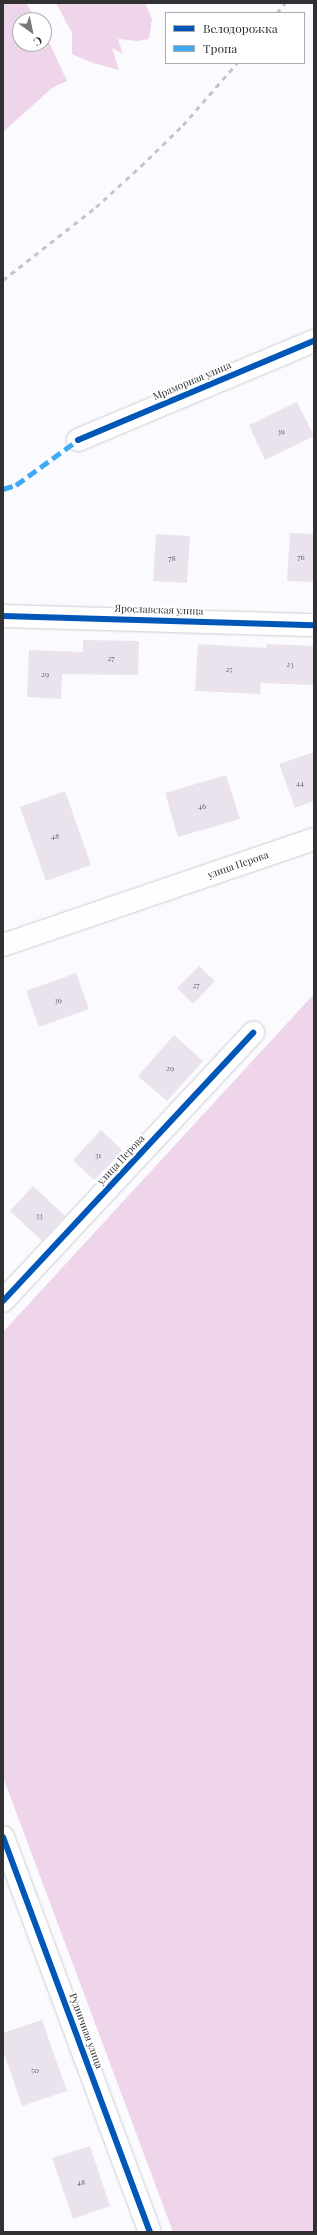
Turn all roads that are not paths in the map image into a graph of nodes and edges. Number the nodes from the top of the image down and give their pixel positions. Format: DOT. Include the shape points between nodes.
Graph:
graph roads {
  1 [pos="314,341"];
  2 [pos="78,440"];
  3 [pos="3,616"];
  4 [pos="314,625"];
  5 [pos="314,839"];
  6 [pos="3,944"];
  7 [pos="253,1033"];
  8 [pos="3,1301"];
  9 [pos="3,1838"];
  10 [pos="150,2232"];
  1 -- 2 [label="street, Мраморная улица"];
  3 -- 4 [label="street, Ярославская улица"];
  5 -- 6 [label="street, улица Перова"];
  7 -- 8 [label="street, улица Перова"];
  9 -- 10 [label="street, Рудничная улица"];
}
